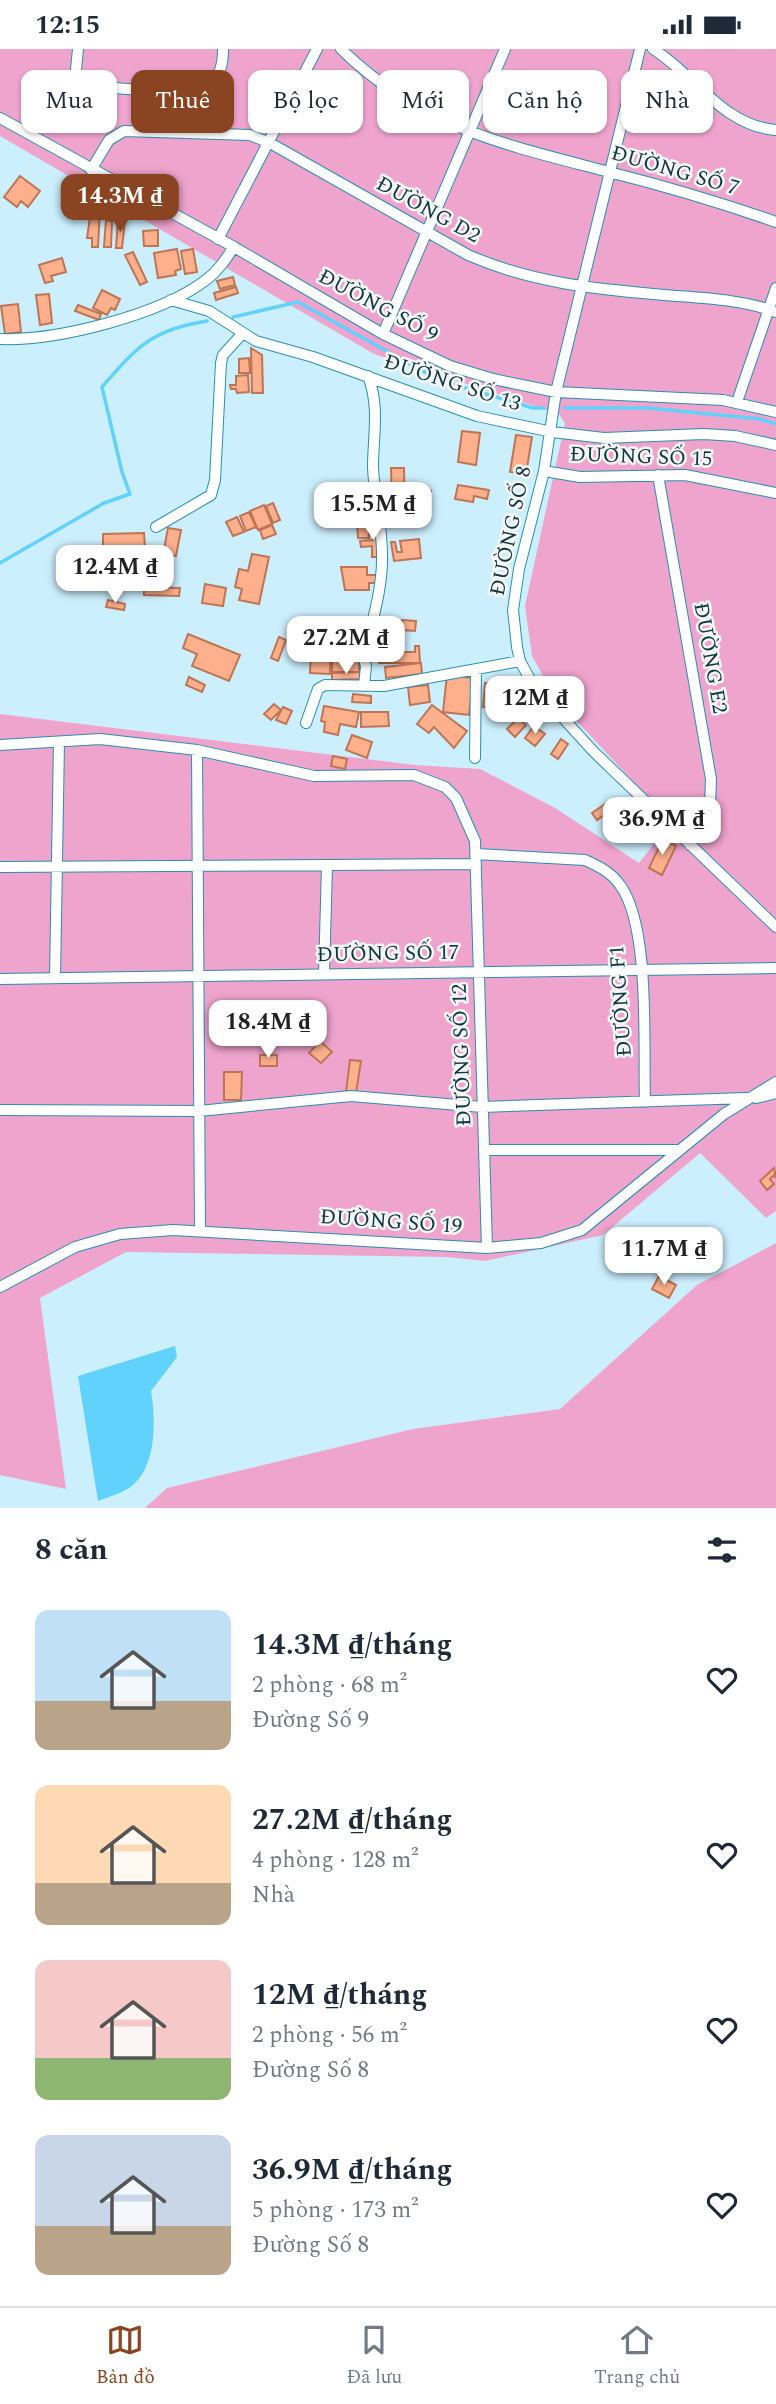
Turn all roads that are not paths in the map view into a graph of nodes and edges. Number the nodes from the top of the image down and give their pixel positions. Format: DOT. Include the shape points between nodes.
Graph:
graph roads {
  1 [pos="78,49"];
  2 [pos="223,49"];
  3 [pos="317,49"];
  4 [pos="341,49"];
  5 [pos="505,49"];
  6 [pos="640,49"];
  7 [pos="653,49"];
  8 [pos="76,70"];
  9 [pos="377,79"];
  10 [pos="117,88"];
  11 [pos="0,118"];
  12 [pos="776,130"];
  13 [pos="469,132"];
  14 [pos="469,133"];
  15 [pos="29,134"];
  16 [pos="270,143"];
  17 [pos="91,170"];
  18 [pos="612,172"];
  19 [pos="776,222"];
  20 [pos="426,232"];
  21 [pos="218,239"];
  22 [pos="234,247"];
  23 [pos="583,287"];
  24 [pos="776,288"];
  25 [pos="171,300"];
  26 [pos="772,310"];
  27 [pos="386,326"];
  28 [pos="242,334"];
  29 [pos="0,339"];
  30 [pos="368,376"];
  31 [pos="556,391"];
  32 [pos="737,402"];
  33 [pos="776,412"];
  34 [pos="552,432"];
  35 [pos="776,445"];
  36 [pos="544,471"];
  37 [pos="658,475"];
  38 [pos="776,493"];
  39 [pos="156,527"];
  40 [pos="520,661"];
  41 [pos="476,669"];
  42 [pos="364,686"];
  43 [pos="306,723"];
  44 [pos="59,742"];
  45 [pos="0,745"];
  46 [pos="197,750"];
  47 [pos="475,758"];
  48 [pos="690,845"];
  49 [pos="476,859"];
  50 [pos="197,865"];
  51 [pos="327,866"];
  52 [pos="0,867"];
  53 [pos="55,867"];
  54 [pos="776,927"];
  55 [pos="776,968"];
  56 [pos="642,971"];
  57 [pos="479,972"];
  58 [pos="324,974"];
  59 [pos="197,976"];
  60 [pos="55,978"];
  61 [pos="0,979"];
  62 [pos="776,1082"];
  63 [pos="776,1093"];
  64 [pos="746,1099"];
  65 [pos="645,1102"];
  66 [pos="482,1107"];
  67 [pos="0,1110"];
  68 [pos="199,1111"];
  69 [pos="484,1150"];
  70 [pos="681,1150"];
  71 [pos="200,1231"];
  72 [pos="487,1248"];
  73 [pos="0,1287"];
  1 -- 8 [label="street"];
  2 -- 10 [label="street" via="218,73 204,86"];
  3 -- 16 [label="street"];
  4 -- 9 [label="street, ĐƯỜNG SỐ 7"];
  5 -- 13 [label="street"];
  6 -- 18 [label="street, ĐƯỜNG SỐ 8"];
  7 -- 12 [label="street" via="729,114 752,126"];
  11 -- 15 [label="street, ĐƯỜNG SỐ 9"];
  13 -- 18 [label="street, ĐƯỜNG SỐ 7" via="502,145"];
  14 -- 20 [label="street"];
  15 -- 17 [label="street, ĐƯỜNG SỐ 9"];
  16 -- 17 [label="street, ĐƯỜNG D2" via="250,135 124,131 109,140"];
  16 -- 20 [label="street, ĐƯỜNG D2"];
  16 -- 21 [label="street"];
  17 -- 21 [label="street, ĐƯỜNG SỐ 9"];
  18 -- 19 [label="street, ĐƯỜNG SỐ 7" via="716,200"];
  18 -- 23 [label="street, ĐƯỜNG SỐ 8"];
  20 -- 23 [label="street, ĐƯỜNG D2" via="501,269"];
  20 -- 27 [label="street"];
  21 -- 22 [label="street, ĐƯỜNG SỐ 9"];
  22 -- 25 [label="street" via="214,274"];
  22 -- 27 [label="street, ĐƯỜNG SỐ 9"];
  23 -- 26 [label="street, ĐƯỜNG D2" via="710,298"];
  23 -- 31 [label="street, ĐƯỜNG SỐ 8"];
  24 -- 26 [label="street"];
  25 -- 28 [label="street, ĐƯỜNG SỐ 13" via="209,311"];
  25 -- 29 [label="street" via="94,327"];
  26 -- 32 [label="street"];
  27 -- 31 [label="street, ĐƯỜNG SỐ 9" via="471,373"];
  28 -- 30 [label="street, ĐƯỜNG SỐ 13"];
  28 -- 39 [label="street" via="221,363 211,495"];
  30 -- 34 [label="street, ĐƯỜNG SỐ 13" via="477,416"];
  30 -- 42 [label="street" via="374,391 373,489 382,557 364,660"];
  31 -- 32 [label="street, ĐƯỜNG SỐ 9"];
  31 -- 34 [label="street, ĐƯỜNG SỐ 8"];
  32 -- 33 [label="street, ĐƯỜNG SỐ 9"];
  34 -- 35 [label="street, ĐƯỜNG SỐ 13" via="604,438 704,434"];
  34 -- 36 [label="street, ĐƯỜNG SỐ 8"];
  36 -- 37 [label="street, ĐƯỜNG SỐ 15" via="580,477"];
  36 -- 40 [label="street, ĐƯỜNG SỐ 8" via="515,590"];
  37 -- 38 [label="street, ĐƯỜNG SỐ 15" via="711,478"];
  37 -- 48 [label="street, ĐƯỜNG E2" via="711,779 710,804"];
  40 -- 41 [label="street"];
  40 -- 48 [label="street, ĐƯỜNG SỐ 8" via="533,685 593,751"];
  41 -- 42 [label="street"];
  41 -- 47 [label="street"];
  42 -- 43 [label="street" via="325,685 318,689"];
  44 -- 45 [label="street, ĐƯỜNG SỐ 12"];
  44 -- 46 [label="street, ĐƯỜNG SỐ 12" via="100,739"];
  44 -- 53 [label="street"];
  46 -- 49 [label="street, ĐƯỜNG SỐ 12" via="314,776 414,775 430,779 445,787 465,813"];
  46 -- 50 [label="street"];
  48 -- 54 [label="street, ĐƯỜNG SỐ 8"];
  49 -- 51 [label="street, ĐƯỜNG F1"];
  49 -- 56 [label="street, ĐƯỜNG F1" via="567,857 600,867 628,899"];
  49 -- 57 [label="street, ĐƯỜNG SỐ 12"];
  50 -- 51 [label="street, ĐƯỜNG F1"];
  50 -- 53 [label="street, ĐƯỜNG F1"];
  50 -- 59 [label="street"];
  51 -- 58 [label="street"];
  52 -- 53 [label="street, ĐƯỜNG F1"];
  53 -- 60 [label="street"];
  55 -- 56 [label="street, ĐƯỜNG SỐ 17"];
  56 -- 57 [label="street, ĐƯỜNG SỐ 17"];
  56 -- 65 [label="street, ĐƯỜNG F1"];
  57 -- 58 [label="street, ĐƯỜNG SỐ 17"];
  57 -- 66 [label="street, ĐƯỜNG SỐ 12"];
  58 -- 59 [label="street, ĐƯỜNG SỐ 17"];
  59 -- 60 [label="street, ĐƯỜNG SỐ 17"];
  59 -- 68 [label="street"];
  60 -- 61 [label="street, ĐƯỜNG SỐ 17"];
  62 -- 64 [label="street, ĐƯỜNG SỐ 19"];
  63 -- 64 [label="street, ĐƯỜNG SỐ 19"];
  64 -- 65 [label="street"];
  64 -- 70 [label="street, ĐƯỜNG SỐ 19"];
  65 -- 66 [label="street"];
  66 -- 68 [label="street" via="351,1096"];
  66 -- 69 [label="street, ĐƯỜNG SỐ 12"];
  67 -- 68 [label="street"];
  68 -- 71 [label="street"];
  69 -- 70 [label="street"];
  69 -- 72 [label="street, ĐƯỜNG SỐ 12"];
  70 -- 72 [label="street, ĐƯỜNG SỐ 19" via="582,1230 541,1243"];
  71 -- 72 [label="street, ĐƯỜNG SỐ 19"];
  71 -- 73 [label="street, ĐƯỜNG SỐ 19" via="120,1234 75,1248"];
}
